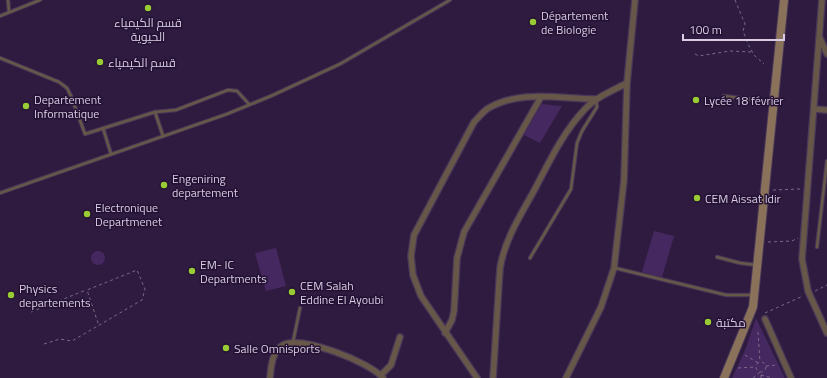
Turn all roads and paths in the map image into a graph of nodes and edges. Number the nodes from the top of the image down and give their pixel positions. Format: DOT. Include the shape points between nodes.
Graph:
graph roads {
  1 [pos="8,0"];
  2 [pos="40,0"];
  3 [pos="450,0"];
  4 [pos="635,0"];
  5 [pos="735,0"];
  6 [pos="784,0"];
  7 [pos="822,0"];
  8 [pos="9,12"];
  9 [pos="0,16"];
  10 [pos="819,35"];
  11 [pos="753,52"];
  12 [pos="695,54"];
  13 [pos="827,54"];
  14 [pos="0,58"];
  15 [pos="764,64"];
  16 [pos="627,83"];
  17 [pos="724,96"];
  18 [pos="542,97"];
  19 [pos="596,99"];
  20 [pos="774,102"];
  21 [pos="249,104"];
  22 [pos="814,109"];
  23 [pos="827,110"];
  24 [pos="155,112"];
  25 [pos="103,128"];
  26 [pos="163,136"];
  27 [pos="111,154"];
  28 [pos="827,161"];
  29 [pos="807,188"];
  30 [pos="765,190"];
  31 [pos="0,193"];
  32 [pos="803,238"];
  33 [pos="759,242"];
  34 [pos="817,247"];
  35 [pos="717,257"];
  36 [pos="530,258"];
  37 [pos="757,265"];
  38 [pos="614,268"];
  39 [pos="827,285"];
  40 [pos="87,290"];
  41 [pos="809,293"];
  42 [pos="753,295"];
  43 [pos="300,308"];
  44 [pos="31,312"];
  45 [pos="764,316"];
  46 [pos="99,326"];
  47 [pos="758,332"];
  48 [pos="445,333"];
  49 [pos="827,333"];
  50 [pos="400,337"];
  51 [pos="292,342"];
  52 [pos="44,344"];
  53 [pos="745,355"];
  54 [pos="760,362"];
  55 [pos="758,363"];
  56 [pos="777,365"];
  57 [pos="766,366"];
  58 [pos="756,367"];
  59 [pos="738,368"];
  60 [pos="761,372"];
  61 [pos="761,375"];
  62 [pos="382,377"];
  63 [pos="270,378"];
  64 [pos="477,378"];
  65 [pos="493,378"];
  66 [pos="566,378"];
  67 [pos="724,378"];
  68 [pos="753,378"];
  69 [pos="761,378"];
  70 [pos="773,378"];
  71 [pos="790,378"];
  1 -- 8 [label="lane"];
  2 -- 8 [label="lane"];
  3 -- 21 [label="lane" via="340,64"];
  4 -- 16 [label="street"];
  5 -- 11 [label="path" via="744,24 743,31"];
  6 -- 20 [label="street"];
  7 -- 10 [label="street"];
  8 -- 9 [label="lane"];
  10 -- 13 [label="street"];
  10 -- 22 [label="street"];
  11 -- 12 [label="path" via="730,51 700,56"];
  11 -- 15 [label="path"];
  14 -- 25 [label="lane" via="46,76 67,88 85,134"];
  16 -- 19 [label="street"];
  16 -- 38 [label="street" via="624,180"];
  17 -- 20 [label="lane"];
  18 -- 19 [label="street"];
  18 -- 48 [label="street" via="464,232 457,258 454,311"];
  18 -- 48 [label="street" via="526,96 507,101 487,110 474,122 414,235 411,256 413,275 421,296"];
  19 -- 36 [label="lane" via="597,107 577,143 571,189"];
  19 -- 65 [label="street" via="573,124 556,150 503,251"];
  20 -- 30 [label="street"];
  21 -- 24 [label="lane" via="237,91 228,90 176,110"];
  21 -- 26 [label="lane"];
  22 -- 23 [label="street"];
  22 -- 29 [label="street"];
  24 -- 25 [label="lane"];
  24 -- 26 [label="lane"];
  25 -- 27 [label="lane"];
  26 -- 27 [label="lane"];
  27 -- 31 [label="lane"];
  28 -- 34 [label="lane"];
  29 -- 30 [label="path"];
  29 -- 32 [label="street"];
  30 -- 33 [label="street"];
  32 -- 33 [label="path"];
  32 -- 41 [label="street" via="802,259"];
  33 -- 37 [label="street"];
  35 -- 37 [label="lane" via="740,264"];
  37 -- 42 [label="street"];
  38 -- 42 [label="lane" via="726,295"];
  38 -- 66 [label="street" via="601,307"];
  39 -- 41 [label="path"];
  40 -- 44 [label="path"];
  40 -- 46 [label="path"];
  40 -- 46 [label="path" via="137,270 145,289 142,300"];
  41 -- 45 [label="path"];
  41 -- 49 [label="street"];
  42 -- 67 [label="street" via="752,307"];
  43 -- 51 [label="lane"];
  45 -- 71 [label="street"];
  46 -- 52 [label="path" via="72,341 60,339"];
  47 -- 54 [label="path"];
  48 -- 64 [label="street"];
  50 -- 62 [label="street" via="391,366"];
  51 -- 62 [label="street" via="333,351 360,362"];
  51 -- 63 [label="street" via="283,345 276,352"];
  53 -- 55 [label="path"];
  54 -- 55 [label="path"];
  54 -- 57 [label="path"];
  55 -- 58 [label="path"];
  56 -- 57 [label="path"];
  57 -- 60 [label="path"];
  58 -- 59 [label="path"];
  58 -- 60 [label="path"];
  60 -- 61 [label="path"];
  60 -- 68 [label="path"];
  61 -- 69 [label="path"];
  61 -- 70 [label="path"];
}
